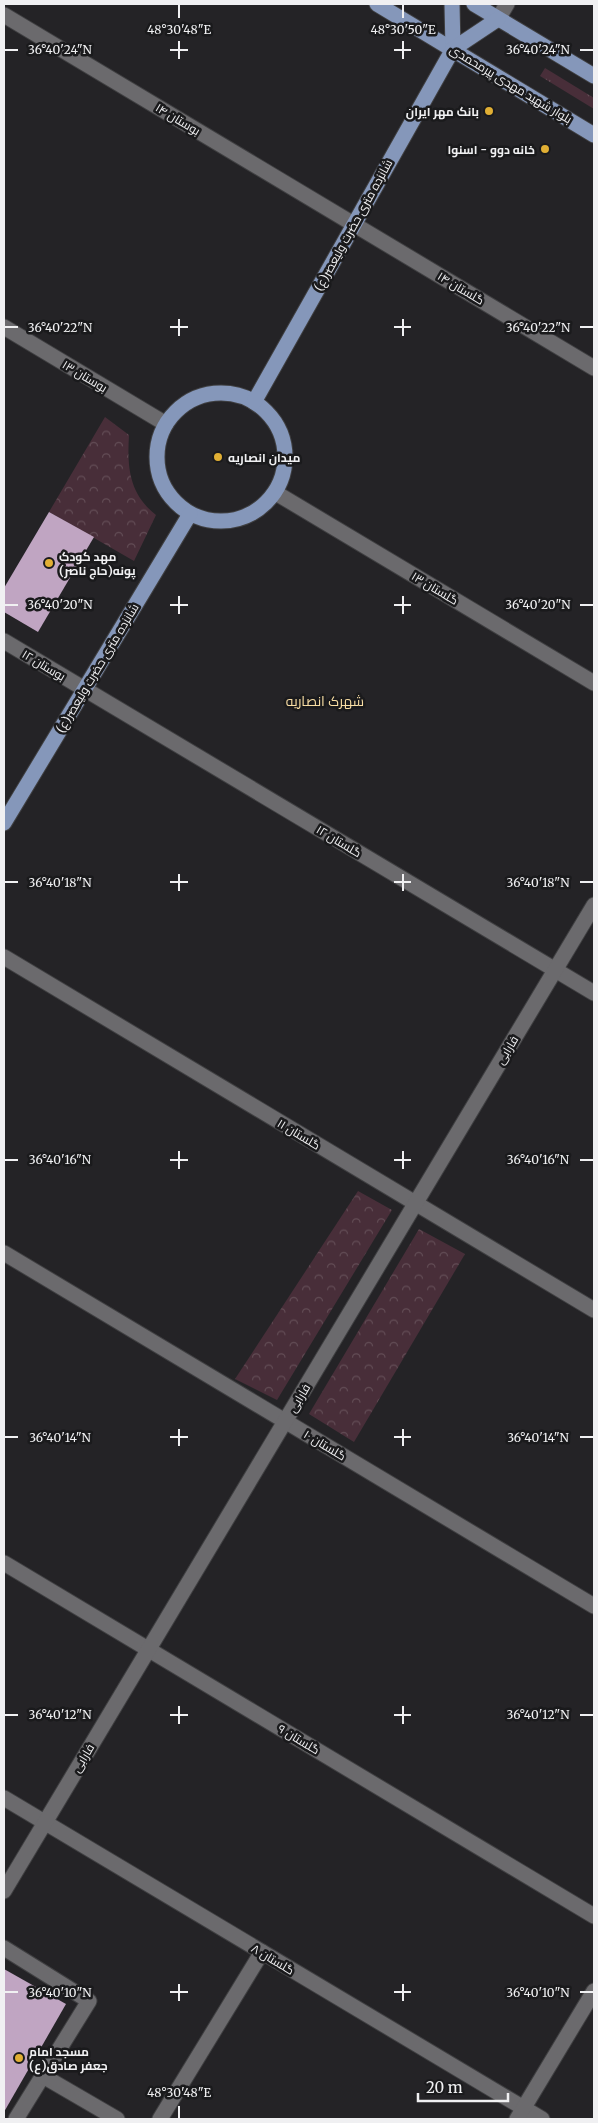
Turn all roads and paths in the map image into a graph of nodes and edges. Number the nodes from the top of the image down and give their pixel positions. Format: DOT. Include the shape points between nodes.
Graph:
graph roads {
  1 [pos="377,4"];
  2 [pos="452,4"];
  3 [pos="474,4"];
  4 [pos="507,4"];
  5 [pos="4,15"];
  6 [pos="498,19"];
  7 [pos="453,49"];
  8 [pos="594,76"];
  9 [pos="594,135"];
  10 [pos="353,224"];
  11 [pos="4,328"];
  12 [pos="594,368"];
  13 [pos="254,402"];
  14 [pos="166,424"];
  15 [pos="276,492"];
  16 [pos="190,514"];
  17 [pos="4,641"];
  18 [pos="594,683"];
  19 [pos="84,689"];
  20 [pos="4,823"];
  21 [pos="594,905"];
  22 [pos="4,957"];
  23 [pos="555,970"];
  24 [pos="594,994"];
  25 [pos="415,1203"];
  26 [pos="4,1253"];
  27 [pos="594,1310"];
  28 [pos="286,1421"];
  29 [pos="4,1563"];
  30 [pos="594,1606"];
  31 [pos="148,1649"];
  32 [pos="4,1798"];
  33 [pos="45,1823"];
  34 [pos="4,1891"];
  35 [pos="594,1916"];
  36 [pos="4,1948"];
  37 [pos="262,1952"];
  38 [pos="594,1991"];
  39 [pos="43,2076"];
  40 [pos="520,2114"];
  41 [pos="16,2119"];
  42 [pos="117,2119"];
  43 [pos="160,2119"];
  44 [pos="542,2119"];
  1 -- 7 [label="main road, بلوار شهید مهدی پیرمحمدی"];
  2 -- 7 [label="main road"];
  3 -- 6 [label="main road"];
  4 -- 6 [label="street"];
  5 -- 10 [label="street, بوستان ۱۴"];
  6 -- 7 [label="main road"];
  6 -- 8 [label="main road"];
  7 -- 9 [label="main road, بلوار شهید مهدی پیرمحمدی"];
  7 -- 10 [label="main road, شانزده متری حضرت ولیعصر(ع)"];
  10 -- 12 [label="street, گلستان ۱۴"];
  10 -- 13 [label="main road, شانزده متری حضرت ولیعصر(ع)"];
  11 -- 14 [label="street, بوستان ۱۳"];
  13 -- 14 [label="main road" via="239,395 205,395 176,411"];
  13 -- 15 [label="main road" via="279,426 285,443 283,477"];
  14 -- 16 [label="main road" via="156,457 159,474 176,504"];
  15 -- 16 [label="main road" via="265,505 237,520 205,520"];
  15 -- 18 [label="street, گلستان ۱۳"];
  16 -- 19 [label="main road, شانزده متری حضرت ولیعصر(ع)"];
  17 -- 19 [label="street, بوستان ۱۲"];
  19 -- 20 [label="main road, شانزده متری حضرت ولیعصر(ع)"];
  19 -- 23 [label="street, گلستان ۱۲"];
  21 -- 23 [label="street, فارابی"];
  22 -- 25 [label="street, گلستان ۱۱"];
  23 -- 24 [label="street, گلستان ۱۲"];
  23 -- 25 [label="street, فارابی"];
  25 -- 27 [label="street, گلستان ۱۱"];
  25 -- 28 [label="street, فارابی"];
  26 -- 28 [label="street, گلستان ۱۰"];
  28 -- 30 [label="street, گلستان ۱۰"];
  28 -- 31 [label="street, فارابی"];
  29 -- 31 [label="street, گلستان ۹"];
  31 -- 33 [label="street, فارابی"];
  31 -- 35 [label="street, گلستان ۹"];
  32 -- 33 [label="street, گلستان ۸"];
  33 -- 34 [label="street, فارابی"];
  33 -- 37 [label="street, گلستان ۸"];
  36 -- 39 [label="street" via="89,2000"];
  37 -- 40 [label="street, گلستان ۸"];
  37 -- 43 [label="street"];
  38 -- 40 [label="street"];
  39 -- 41 [label="street"];
  39 -- 42 [label="street"];
  40 -- 44 [label="street, گلستان ۸"];
}
